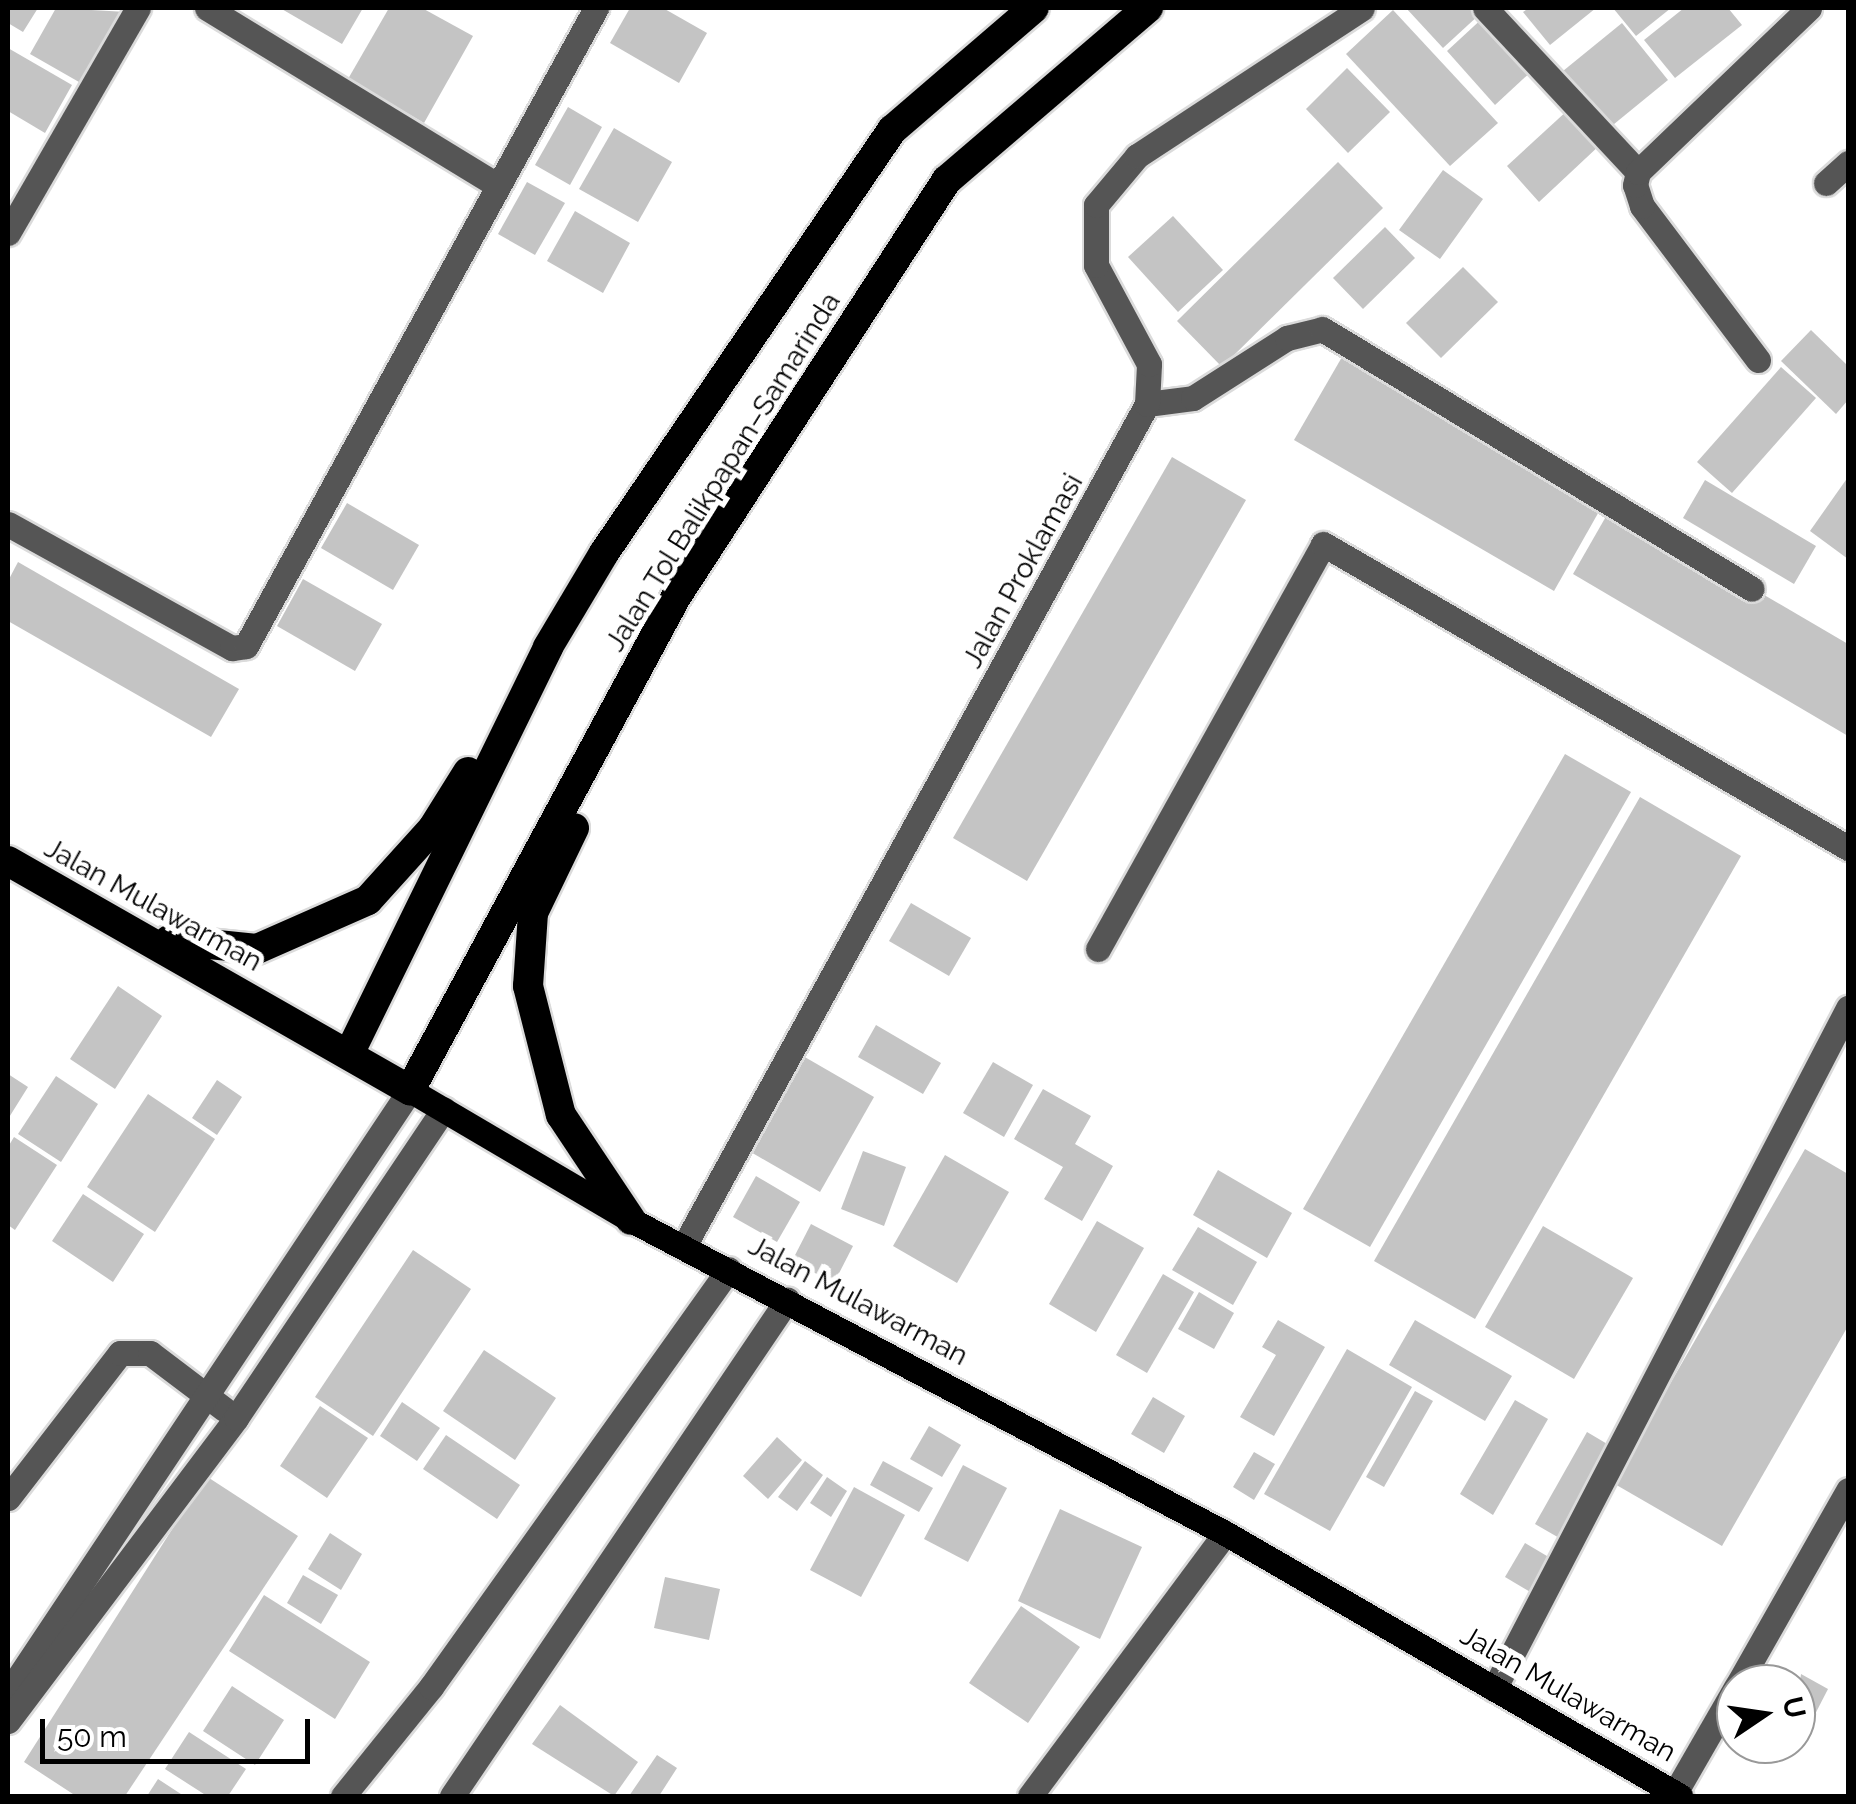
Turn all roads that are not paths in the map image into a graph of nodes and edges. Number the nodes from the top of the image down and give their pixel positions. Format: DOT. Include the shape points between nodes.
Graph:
graph roads {
  1 [pos="138,8"];
  2 [pos="207,8"];
  3 [pos="596,8"];
  4 [pos="1034,8"];
  5 [pos="1148,8"];
  6 [pos="1362,8"];
  7 [pos="1485,8"];
  8 [pos="1809,8"];
  9 [pos="1848,163"];
  10 [pos="1638,172"];
  11 [pos="494,183"];
  12 [pos="1826,183"];
  13 [pos="8,233"];
  14 [pos="1758,360"];
  15 [pos="1147,404"];
  16 [pos="8,524"];
  17 [pos="1752,589"];
  18 [pos="676,597"];
  19 [pos="548,646"];
  20 [pos="1848,848"];
  21 [pos="8,861"];
  22 [pos="146,935"];
  23 [pos="1098,949"];
  24 [pos="1848,1008"];
  25 [pos="349,1054"];
  26 [pos="410,1090"];
  27 [pos="444,1109"];
  28 [pos="631,1220"];
  29 [pos="684,1246"];
  30 [pos="729,1269"];
  31 [pos="786,1300"];
  32 [pos="210,1399"];
  33 [pos="236,1418"];
  34 [pos="1848,1490"];
  35 [pos="8,1498"];
  36 [pos="1225,1533"];
  37 [pos="1749,1664"];
  38 [pos="1494,1689"];
  39 [pos="8,1694"];
  40 [pos="8,1721"];
  41 [pos="1716,1724"];
  42 [pos="1678,1795"];
  43 [pos="343,1796"];
  44 [pos="452,1796"];
  45 [pos="1030,1796"];
  1 -- 13 [label="street"];
  2 -- 11 [label="street"];
  3 -- 11 [label="street"];
  4 -- 19 [label="highway, Jalan Tol Balikpapan–Samarinda" via="892,130"];
  5 -- 18 [label="highway, Jalan Tol Balikpapan–Samarinda" via="947,180"];
  6 -- 15 [label="street" via="1137,156 1096,206 1096,265 1149,364"];
  7 -- 10 [label="street"];
  8 -- 10 [label="street"];
  9 -- 12 [label="street"];
  10 -- 14 [label="street" via="1642,206"];
  11 -- 16 [label="street" via="246,646 232,648"];
  15 -- 17 [label="street" via="1193,398 1287,338 1322,329"];
  15 -- 29 [label="street, Jalan Proklamasi"];
  18 -- 26 [label="highway, Jalan Tol Balikpapan–Samarinda"];
  18 -- 28 [label="highway" via="639,694 533,914 526,958 561,1115"];
  19 -- 22 [label="highway" via="433,828 368,900 257,949"];
  19 -- 25 [label="highway, Jalan Tol Balikpapan–Samarinda"];
  20 -- 23 [label="street" via="1323,544"];
  21 -- 22 [label="highway, Jalan Mulawarman"];
  22 -- 25 [label="highway, Jalan Mulawarman"];
  24 -- 38 [label="street"];
  25 -- 26 [label="highway, Jalan Mulawarman"];
  26 -- 27 [label="main road, Jalan Mulawarman"];
  26 -- 32 [label="street"];
  27 -- 28 [label="main road, Jalan Mulawarman"];
  27 -- 33 [label="street"];
  28 -- 29 [label="main road, Jalan Mulawarman"];
  29 -- 30 [label="main road, Jalan Mulawarman"];
  30 -- 31 [label="main road, Jalan Mulawarman"];
  30 -- 43 [label="street" via="431,1687"];
  31 -- 36 [label="main road, Jalan Mulawarman"];
  31 -- 44 [label="street"];
  32 -- 33 [label="street"];
  32 -- 35 [label="street" via="150,1353 120,1353"];
  32 -- 39 [label="street"];
  33 -- 40 [label="street"];
  34 -- 37 [label="street"];
  36 -- 38 [label="main road, Jalan Mulawarman"];
  36 -- 45 [label="street"];
  38 -- 42 [label="main road, Jalan Mulawarman"];
  41 -- 42 [label="street"];
}
